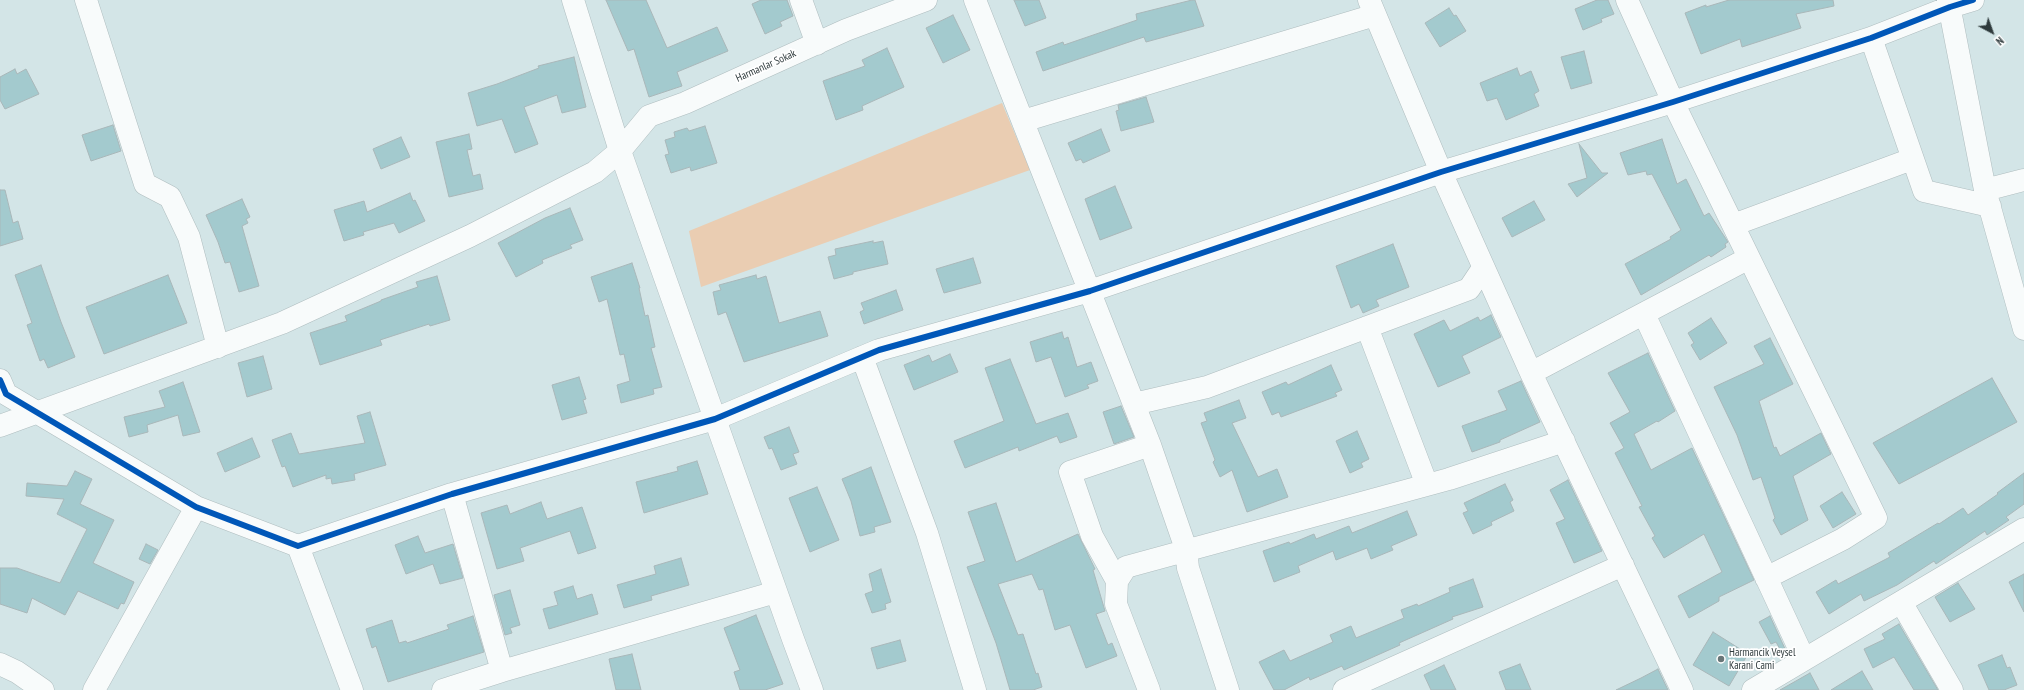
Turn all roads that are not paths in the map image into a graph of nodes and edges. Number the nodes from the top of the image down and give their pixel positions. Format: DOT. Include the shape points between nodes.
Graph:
graph roads {
  1 [pos="86,0"];
  2 [pos="573,0"];
  3 [pos="801,0"];
  4 [pos="926,0"];
  5 [pos="975,0"];
  6 [pos="1627,0"];
  7 [pos="1973,0"];
  8 [pos="1949,3"];
  9 [pos="1372,8"];
  10 [pos="1871,38"];
  11 [pos="816,44"];
  12 [pos="1673,102"];
  13 [pos="1023,121"];
  14 [pos="620,151"];
  15 [pos="1912,159"];
  16 [pos="1441,172"];
  17 [pos="2024,180"];
  18 [pos="1988,198"];
  19 [pos="1733,225"];
  20 [pos="1749,258"];
  21 [pos="1483,268"];
  22 [pos="1090,291"];
  23 [pos="1644,314"];
  24 [pos="1367,327"];
  25 [pos="2024,329"];
  26 [pos="218,347"];
  27 [pos="862,357"];
  28 [pos="1531,373"];
  29 [pos="0,380"];
  30 [pos="1134,404"];
  31 [pos="38,412"];
  32 [pos="715,419"];
  33 [pos="0,426"];
  34 [pos="1564,441"];
  35 [pos="1150,445"];
  36 [pos="1427,485"];
  37 [pos="452,494"];
  38 [pos="196,508"];
  39 [pos="2024,529"];
  40 [pos="298,546"];
  41 [pos="1186,550"];
  42 [pos="1623,564"];
  43 [pos="1766,578"];
  44 [pos="1117,581"];
  45 [pos="776,592"];
  46 [pos="1900,602"];
  47 [pos="1804,659"];
  48 [pos="0,664"];
  49 [pos="502,671"];
  50 [pos="43,690"];
  51 [pos="94,690"];
  52 [pos="352,690"];
  53 [pos="443,690"];
  54 [pos="812,690"];
  55 [pos="975,690"];
  56 [pos="1149,690"];
  57 [pos="1228,690"];
  58 [pos="1344,690"];
  59 [pos="1682,690"];
  60 [pos="1753,690"];
  61 [pos="1952,690"];
  1 -- 26 [label="street" via="146,184 170,197 188,237"];
  2 -- 14 [label="street"];
  3 -- 11 [label="street"];
  4 -- 11 [label="street, Harmanlar Sokak"];
  5 -- 13 [label="street"];
  6 -- 12 [label="street"];
  7 -- 8 [label="street"];
  8 -- 10 [label="street"];
  8 -- 18 [label="street"];
  9 -- 13 [label="street"];
  9 -- 16 [label="street"];
  10 -- 12 [label="street"];
  10 -- 15 [label="street"];
  11 -- 14 [label="street, Harmanlar Sokak" via="685,103 649,116"];
  12 -- 16 [label="street"];
  12 -- 19 [label="street"];
  13 -- 22 [label="street"];
  14 -- 26 [label="street, Harmanlar Sokak" via="595,172 470,236 282,323"];
  14 -- 32 [label="street"];
  15 -- 18 [label="street" via="1924,191"];
  15 -- 19 [label="street"];
  16 -- 21 [label="street"];
  16 -- 22 [label="street"];
  17 -- 18 [label="street"];
  18 -- 25 [label="street"];
  19 -- 20 [label="street"];
  20 -- 23 [label="street"];
  20 -- 43 [label="street" via="1876,518 1843,539"];
  21 -- 24 [label="street" via="1469,289"];
  21 -- 28 [label="street"];
  22 -- 27 [label="street"];
  22 -- 30 [label="street"];
  23 -- 28 [label="street"];
  23 -- 43 [label="street"];
  24 -- 30 [label="street" via="1207,387"];
  24 -- 36 [label="street"];
  26 -- 31 [label="street, Harmanlar Sokak"];
  27 -- 32 [label="street"];
  27 -- 55 [label="street" via="927,533"];
  28 -- 34 [label="street"];
  29 -- 31 [label="street" via="6,394"];
  30 -- 35 [label="street"];
  31 -- 33 [label="street, Harmanlar Sokak"];
  31 -- 38 [label="street"];
  32 -- 37 [label="street"];
  32 -- 45 [label="street"];
  34 -- 36 [label="street"];
  34 -- 42 [label="street"];
  35 -- 41 [label="street"];
  35 -- 44 [label="street" via="1070,472 1092,536"];
  36 -- 41 [label="street"];
  37 -- 40 [label="street"];
  37 -- 49 [label="street"];
  38 -- 40 [label="street"];
  38 -- 51 [label="street"];
  39 -- 46 [label="street"];
  40 -- 52 [label="street"];
  41 -- 44 [label="street" via="1126,567"];
  41 -- 57 [label="street" via="1188,568"];
  42 -- 58 [label="street"];
  42 -- 59 [label="street"];
  43 -- 47 [label="street"];
  44 -- 56 [label="street" via="1116,604"];
  45 -- 49 [label="street"];
  45 -- 54 [label="street"];
  46 -- 47 [label="street"];
  46 -- 61 [label="street"];
  47 -- 60 [label="street"];
  48 -- 50 [label="street"];
  49 -- 53 [label="street"];
}
